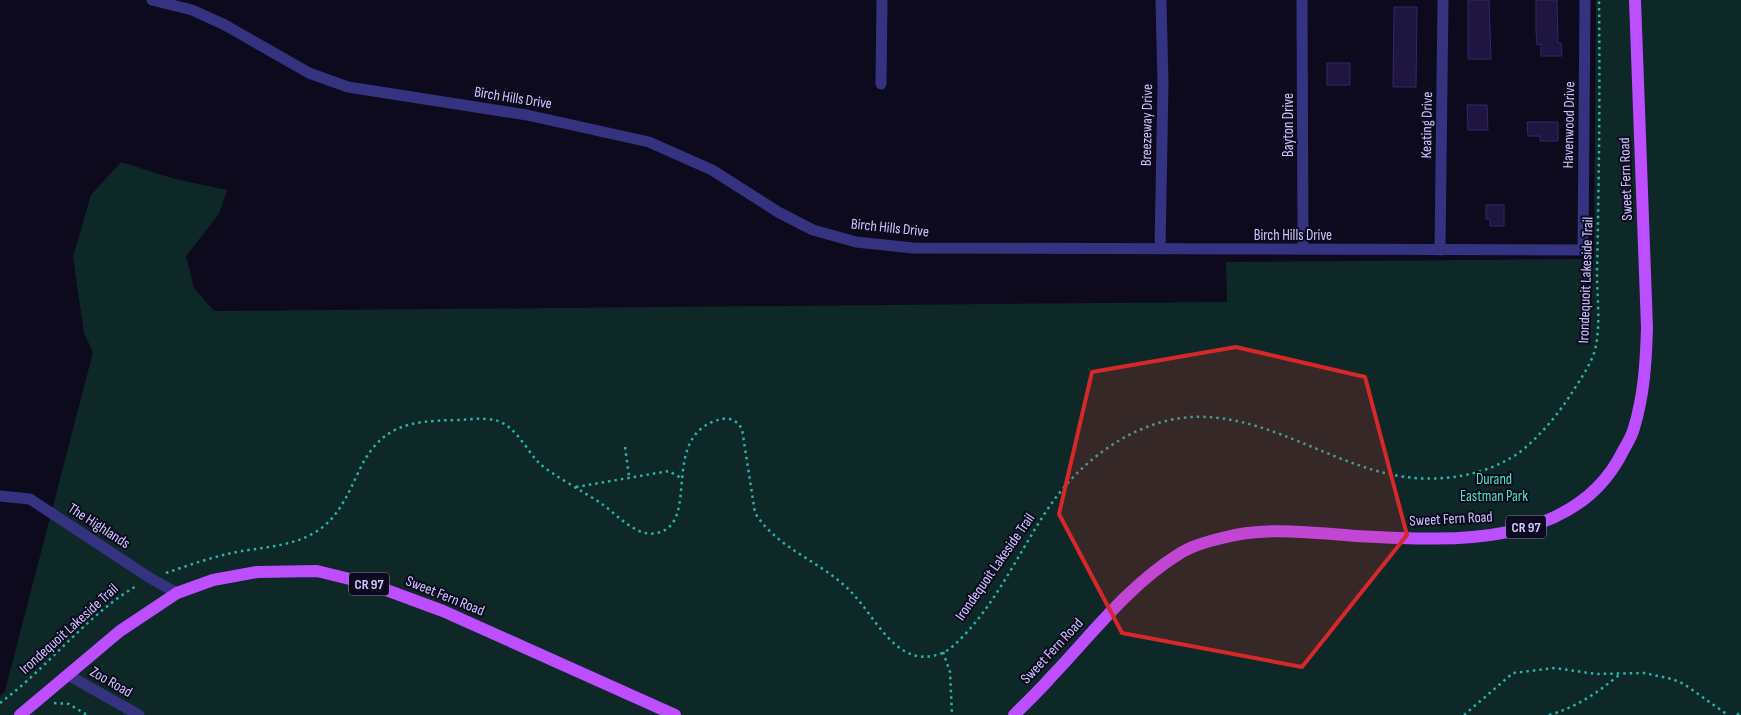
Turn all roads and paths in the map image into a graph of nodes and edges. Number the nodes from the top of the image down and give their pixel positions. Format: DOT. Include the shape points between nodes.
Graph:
graph roads {
  1 [pos="152,0"];
  2 [pos="882,0"];
  3 [pos="1161,0"];
  4 [pos="1302,0"];
  5 [pos="1443,0"];
  6 [pos="1585,0"];
  7 [pos="1599,0"];
  8 [pos="1635,0"];
  9 [pos="882,84"];
  10 [pos="1160,250"];
  11 [pos="1303,250"];
  12 [pos="1440,250"];
  13 [pos="1583,250"];
  14 [pos="625,448"];
  15 [pos="629,476"];
  16 [pos="681,478"];
  17 [pos="576,487"];
  18 [pos="0,496"];
  19 [pos="150,578"];
  20 [pos="177,593"];
  21 [pos="943,652"];
  22 [pos="1620,674"];
  23 [pos="68,675"];
  24 [pos="0,703"];
  25 [pos="35,703"];
  26 [pos="1741,712"];
  27 [pos="20,715"];
  28 [pos="86,715"];
  29 [pos="139,715"];
  30 [pos="675,715"];
  31 [pos="952,715"];
  32 [pos="1014,715"];
  33 [pos="1464,715"];
  34 [pos="1549,715"];
  35 [pos="1728,715"];
  36 [pos="1736,715"];
  1 -- 10 [label="street, Birch Hills Drive" via="192,10 310,73 348,87 527,115 649,142 712,170 813,230 856,242 913,248"];
  2 -- 9 [label="street"];
  3 -- 10 [label="street, Breezeway Drive"];
  4 -- 11 [label="street, Bayton Drive"];
  5 -- 12 [label="street, Keating Drive"];
  6 -- 13 [label="street, Havenwood Drive"];
  7 -- 21 [label="path, Irondequoit Lakeside Trail" via="1600,209 1596,347 1584,375 1547,425 1506,461 1462,476 1440,477 1393,475 1265,430 1214,417 1169,420 1113,443 1055,498 980,614"];
  8 -- 32 [label="main road, Sweet Fern Road / CR 97" via="1647,328 1645,374 1634,430 1606,481 1587,500 1547,521 1496,534 1427,540 1260,532 1223,537 1180,553 1144,580"];
  10 -- 11 [label="street, Birch Hills Drive"];
  11 -- 12 [label="street, Birch Hills Drive"];
  12 -- 13 [label="street, Birch Hills Drive"];
  14 -- 15 [label="path"];
  15 -- 16 [label="path" via="669,471"];
  15 -- 17 [label="path"];
  16 -- 17 [label="path, Irondequoit Lakeside Trail" via="678,515 673,524 654,534 631,527"];
  16 -- 21 [label="path, Irondequoit Lakeside Trail" via="687,447 698,432 717,419 728,418 738,423 742,429 755,513 770,532 839,581 907,653 924,657"];
  17 -- 19 [label="path, Irondequoit Lakeside Trail" via="540,464 518,436 496,420 427,420 396,428 383,438 365,459 338,512 323,527 306,537 292,543 227,554"];
  18 -- 19 [label="street, The Highlands" via="30,499"];
  19 -- 20 [label="street, The Highlands"];
  19 -- 24 [label="path, Irondequoit Lakeside Trail" via="110,604"];
  20 -- 23 [label="main road, Sweet Fern Road / CR 97" via="120,631"];
  20 -- 30 [label="main road, Sweet Fern Road / CR 97" via="214,580 258,572 317,571 370,584 443,611"];
  21 -- 31 [label="path" via="950,672"];
  22 -- 33 [label="path" via="1555,668 1513,673"];
  22 -- 34 [label="path" via="1590,698"];
  22 -- 35 [label="path" via="1644,673 1672,679"];
  23 -- 25 [label="main road, CR 97"];
  23 -- 29 [label="street, Zoo Road"];
  25 -- 27 [label="main road, CR 97"];
  25 -- 28 [label="path" via="68,704"];
  26 -- 36 [label="path"];
}
